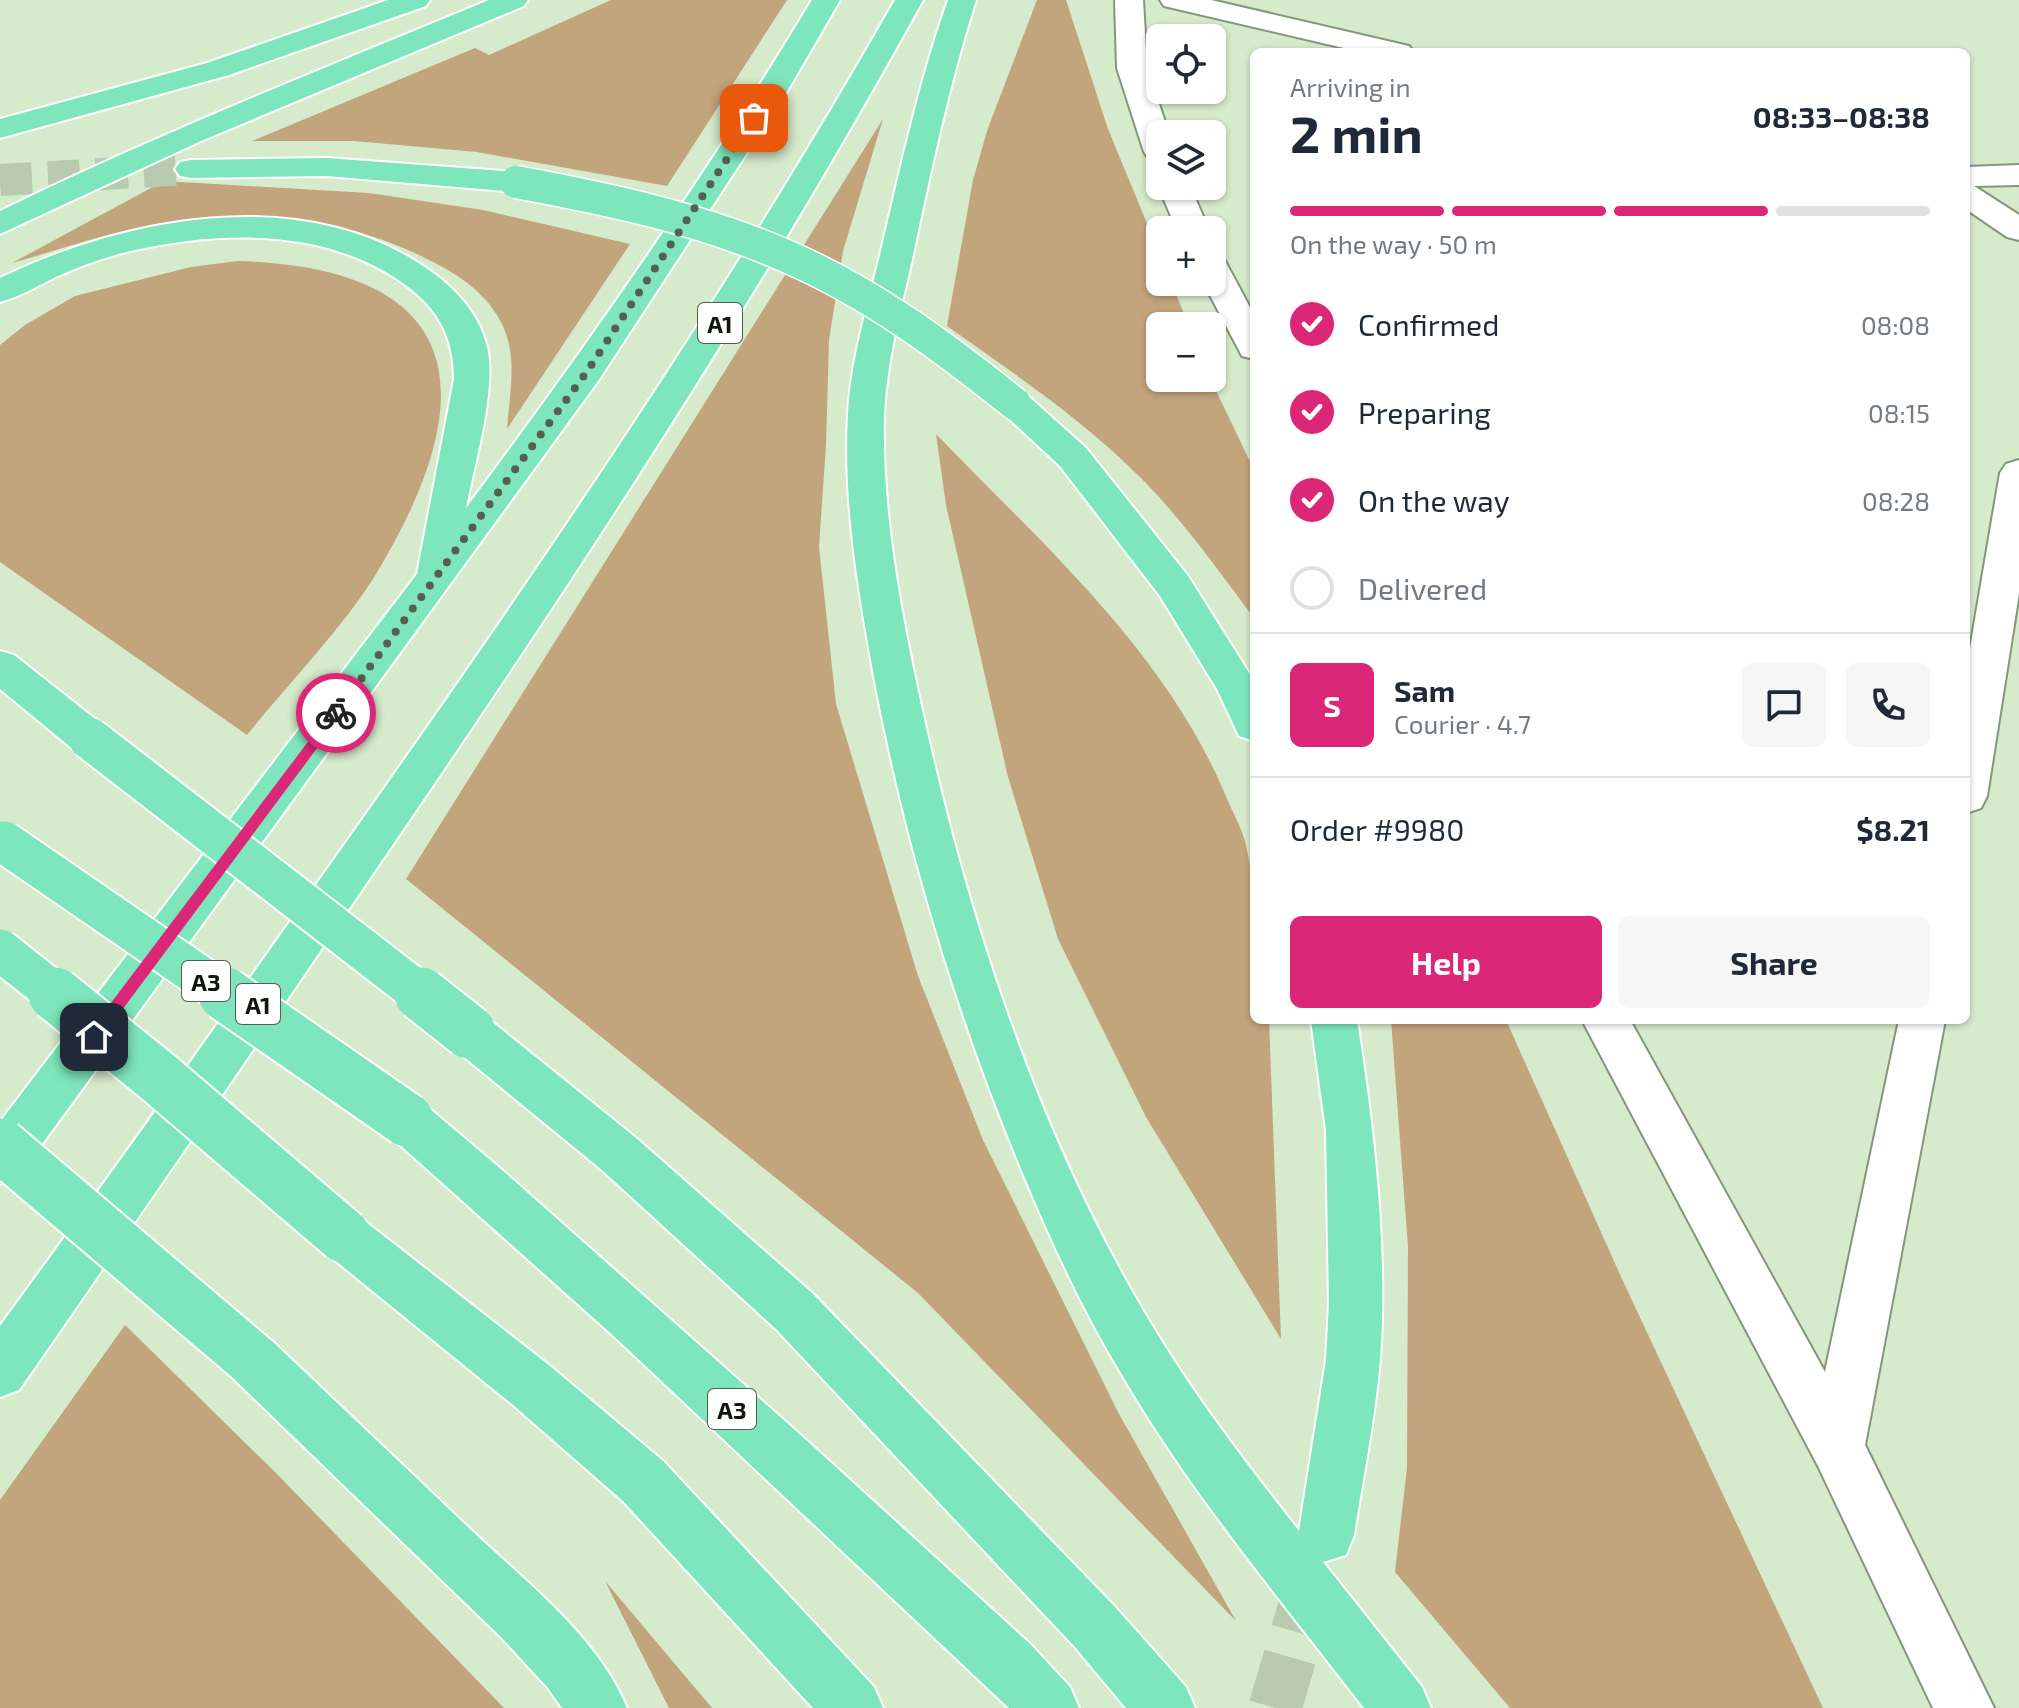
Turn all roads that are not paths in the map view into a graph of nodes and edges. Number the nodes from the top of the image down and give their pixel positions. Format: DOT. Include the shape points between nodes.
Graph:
graph roads {
  1 [pos="416,0"];
  2 [pos="514,0"];
  3 [pos="826,0"];
  4 [pos="909,0"];
  5 [pos="962,0"];
  6 [pos="1129,0"];
  7 [pos="1174,0"];
  8 [pos="1382,48"];
  9 [pos="1149,120"];
  10 [pos="0,129"];
  11 [pos="191,169"];
  12 [pos="2019,175"];
  13 [pos="1970,177"];
  14 [pos="1970,197"];
  15 [pos="0,224"];
  16 [pos="2019,230"];
  17 [pos="0,291"];
  18 [pos="1226,293"];
  19 [pos="1250,340"];
  20 [pos="2019,473"];
  21 [pos="433,581"];
  22 [pos="0,666"];
  23 [pos="1250,716"];
  24 [pos="1970,772"];
  25 [pos="2,841"];
  26 [pos="0,950"];
  27 [pos="1335,1024"];
  28 [pos="1607,1024"];
  29 [pos="1921,1024"];
  30 [pos="0,1145"];
  31 [pos="0,1161"];
  32 [pos="0,1371"];
  33 [pos="1837,1447"];
  34 [pos="1326,1535"];
  35 [pos="597,1708"];
  36 [pos="853,1708"];
  37 [pos="1049,1708"];
  38 [pos="1165,1708"];
  39 [pos="1401,1708"];
  40 [pos="1964,1708"];
  1 -- 10 [label="highway" via="218,69"];
  2 -- 15 [label="highway" via="263,101"];
  3 -- 21 [label="highway" via="771,93 586,373"];
  4 -- 32 [label="highway, A1" via="743,286 633,459"];
  5 -- 39 [label="highway" via="937,74 866,405 866,497 918,794 997,1050 1059,1202 1117,1315 1237,1496"];
  6 -- 9 [label="street" via="1132,68"];
  7 -- 8 [label="street"];
  11 -- 23 [label="highway, bridge" via="327,167 516,182 698,223 822,273 952,353 1073,457 1174,586"];
  12 -- 13 [label="street"];
  14 -- 16 [label="street"];
  17 -- 21 [label="highway" via="87,253 148,237 210,229 319,235 369,249 412,272 460,317 473,357"];
  18 -- 19 [label="street"];
  20 -- 24 [label="street"];
  21 -- 31 [label="highway"];
  22 -- 38 [label="highway, bridge" via="619,1154 794,1311 1095,1627"];
  25 -- 37 [label="highway, A3, bridge" via="407,1120 706,1385"];
  26 -- 36 [label="highway, bridge" via="643,1481"];
  27 -- 34 [label="highway" via="1350,1130 1355,1303 1344,1429"];
  28 -- 33 [label="street"];
  29 -- 33 [label="street"];
  30 -- 35 [label="highway, bridge" via="253,1360 521,1617 569,1667"];
  33 -- 40 [label="street"];
}
